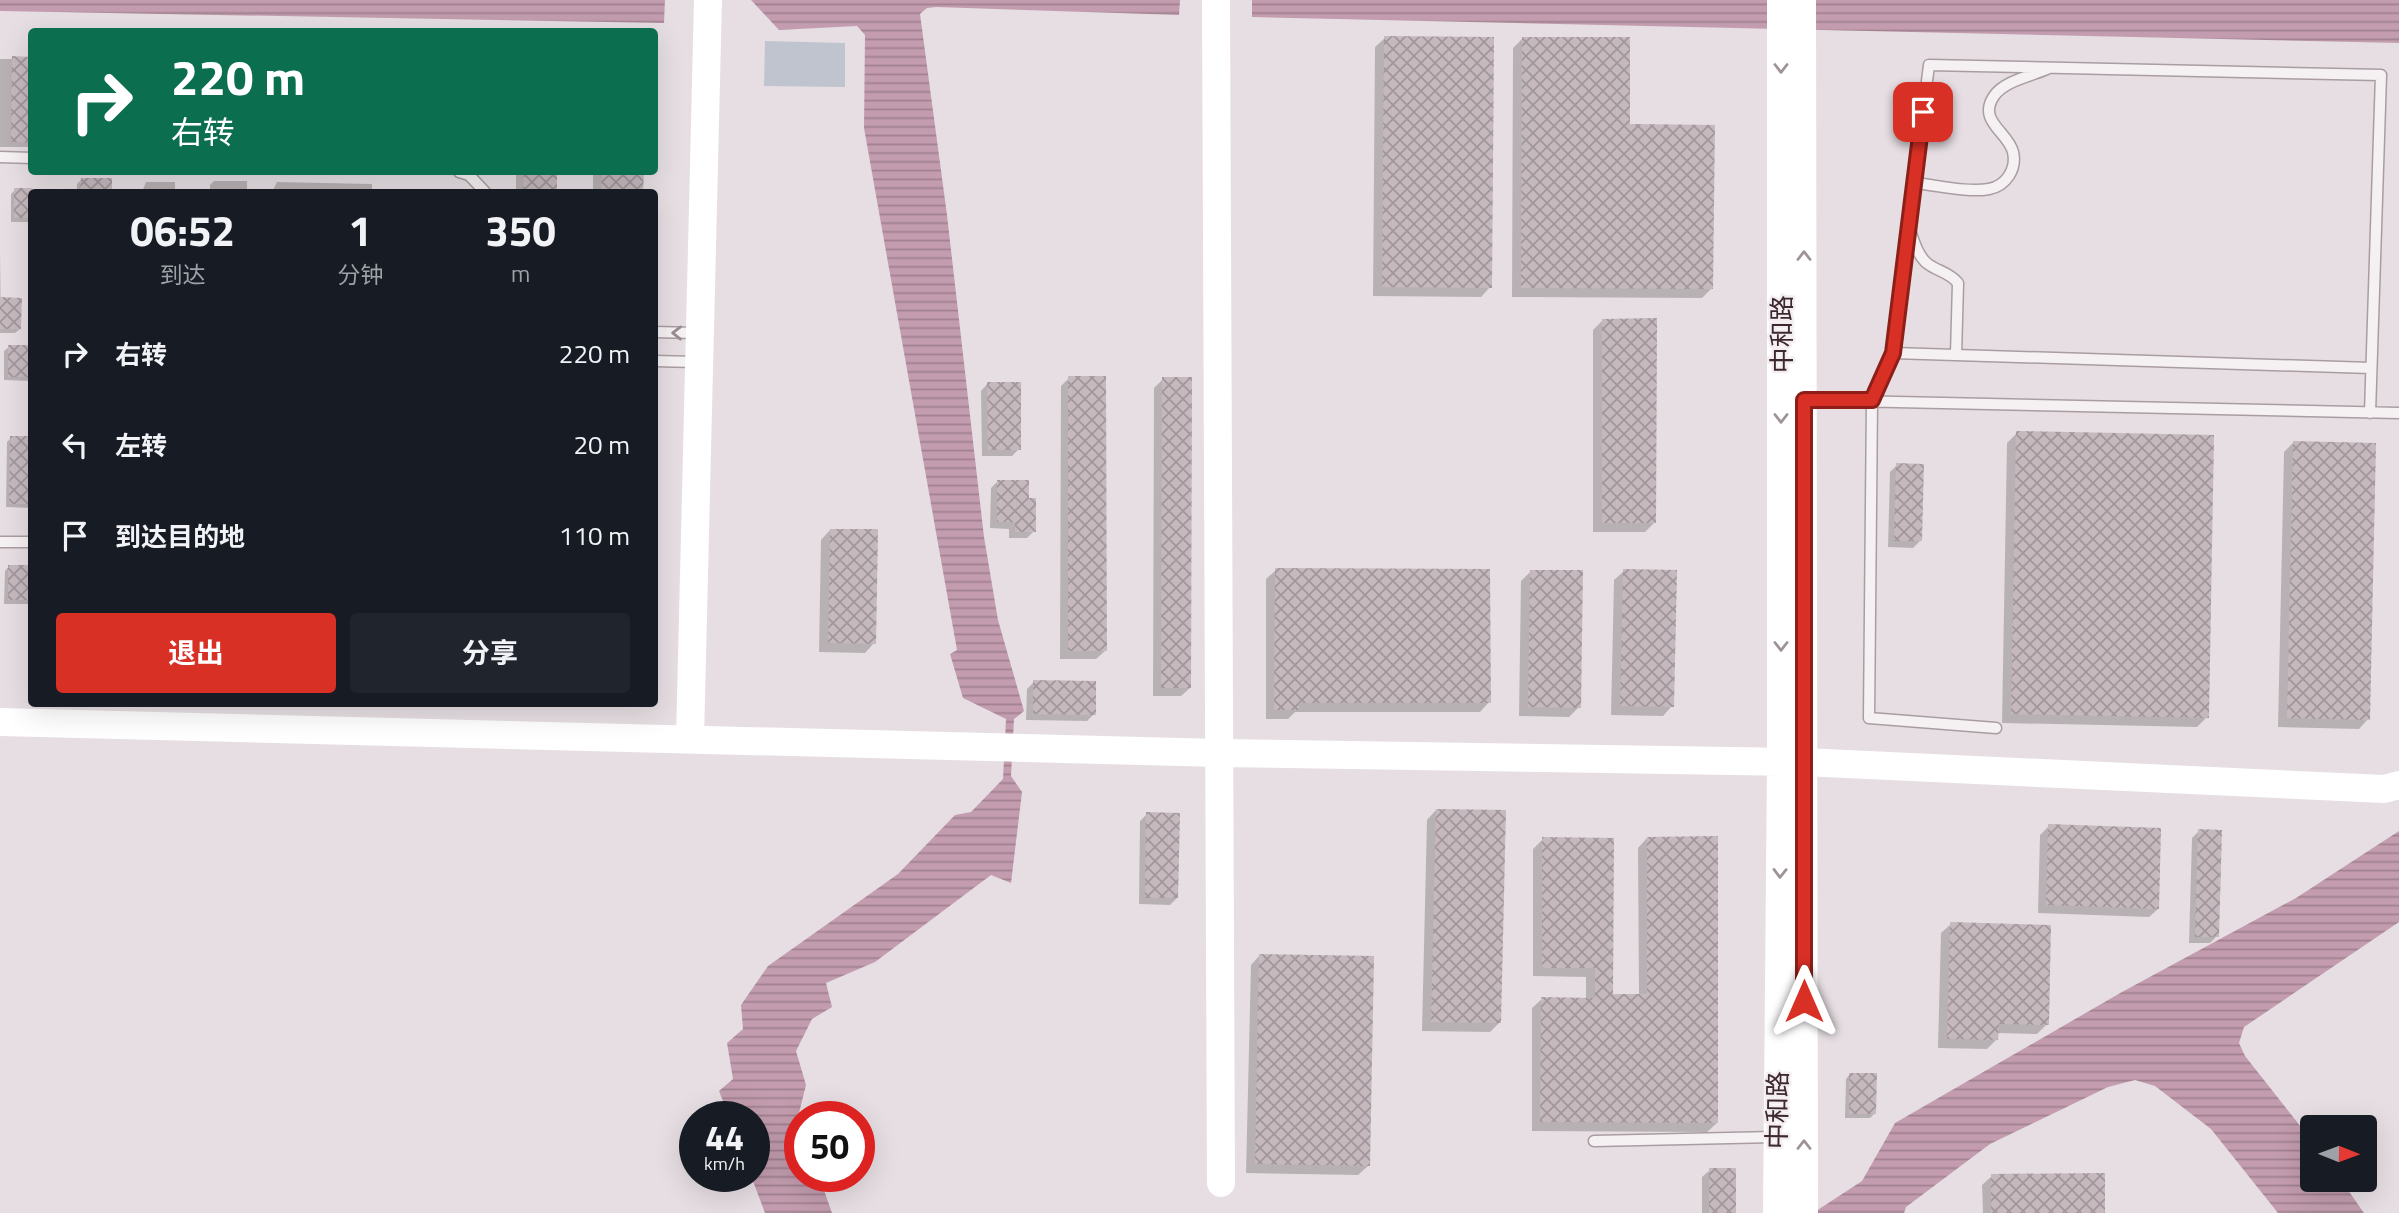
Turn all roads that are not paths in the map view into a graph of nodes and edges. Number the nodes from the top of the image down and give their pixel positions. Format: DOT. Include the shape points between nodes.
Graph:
graph roads {
  1 [pos="708,0"];
  2 [pos="1216,0"];
  3 [pos="1782,0"];
  4 [pos="1802,0"];
  5 [pos="2050,68"];
  6 [pos="0,158"];
  7 [pos="28,158"];
  8 [pos="469,175"];
  9 [pos="1914,183"];
  10 [pos="482,189"];
  11 [pos="1908,227"];
  12 [pos="658,332"];
  13 [pos="700,333"];
  14 [pos="1893,353"];
  15 [pos="1956,355"];
  16 [pos="658,361"];
  17 [pos="699,362"];
  18 [pos="2371,368"];
  19 [pos="1804,400"];
  20 [pos="1872,400"];
  21 [pos="2370,413"];
  22 [pos="2399,413"];
  23 [pos="0,542"];
  24 [pos="28,542"];
  25 [pos="0,722"];
  26 [pos="1996,728"];
  27 [pos="690,739"];
  28 [pos="1220,752"];
  29 [pos="1793,762"];
  30 [pos="2399,785"];
  31 [pos="1777,1137"];
  32 [pos="1594,1142"];
  33 [pos="1220,1183"];
  34 [pos="1777,1213"];
  35 [pos="1804,1213"];
  1 -- 13 [label="street"];
  2 -- 28 [label="street"];
  3 -- 29 [label="street, 中和路, one-way"];
  19 -- 4 [label="street, 中和路, one-way"];
  5 -- 9 [label="lane" via="1928,65"];
  5 -- 9 [label="lane" via="2003,87 1989,107 1991,120 2013,152 2008,178 1987,189"];
  5 -- 18 [label="lane" via="2381,75"];
  6 -- 7 [label="lane"];
  8 -- 10 [label="lane"];
  9 -- 11 [label="lane"];
  11 -- 14 [label="lane"];
  11 -- 15 [label="lane" via="1922,258 1958,283"];
  13 -- 12 [label="lane, one-way"];
  13 -- 17 [label="street"];
  14 -- 15 [label="lane"];
  14 -- 20 [label="lane"];
  15 -- 18 [label="lane"];
  16 -- 17 [label="lane"];
  17 -- 27 [label="street"];
  18 -- 21 [label="lane"];
  19 -- 20 [label="lane"];
  19 -- 29 [label="street, 中和路"];
  20 -- 21 [label="lane"];
  20 -- 26 [label="lane" via="1869,718"];
  21 -- 22 [label="lane"];
  23 -- 24 [label="lane"];
  25 -- 27 [label="street"];
  27 -- 28 [label="street"];
  28 -- 29 [label="street"];
  28 -- 33 [label="street"];
  29 -- 30 [label="street" via="2384,789"];
  29 -- 31 [label="street, 中和路, one-way"];
  35 -- 29 [label="street, 中和路, one-way"];
  31 -- 32 [label="lane"];
  31 -- 34 [label="street, 中和路"];
}
